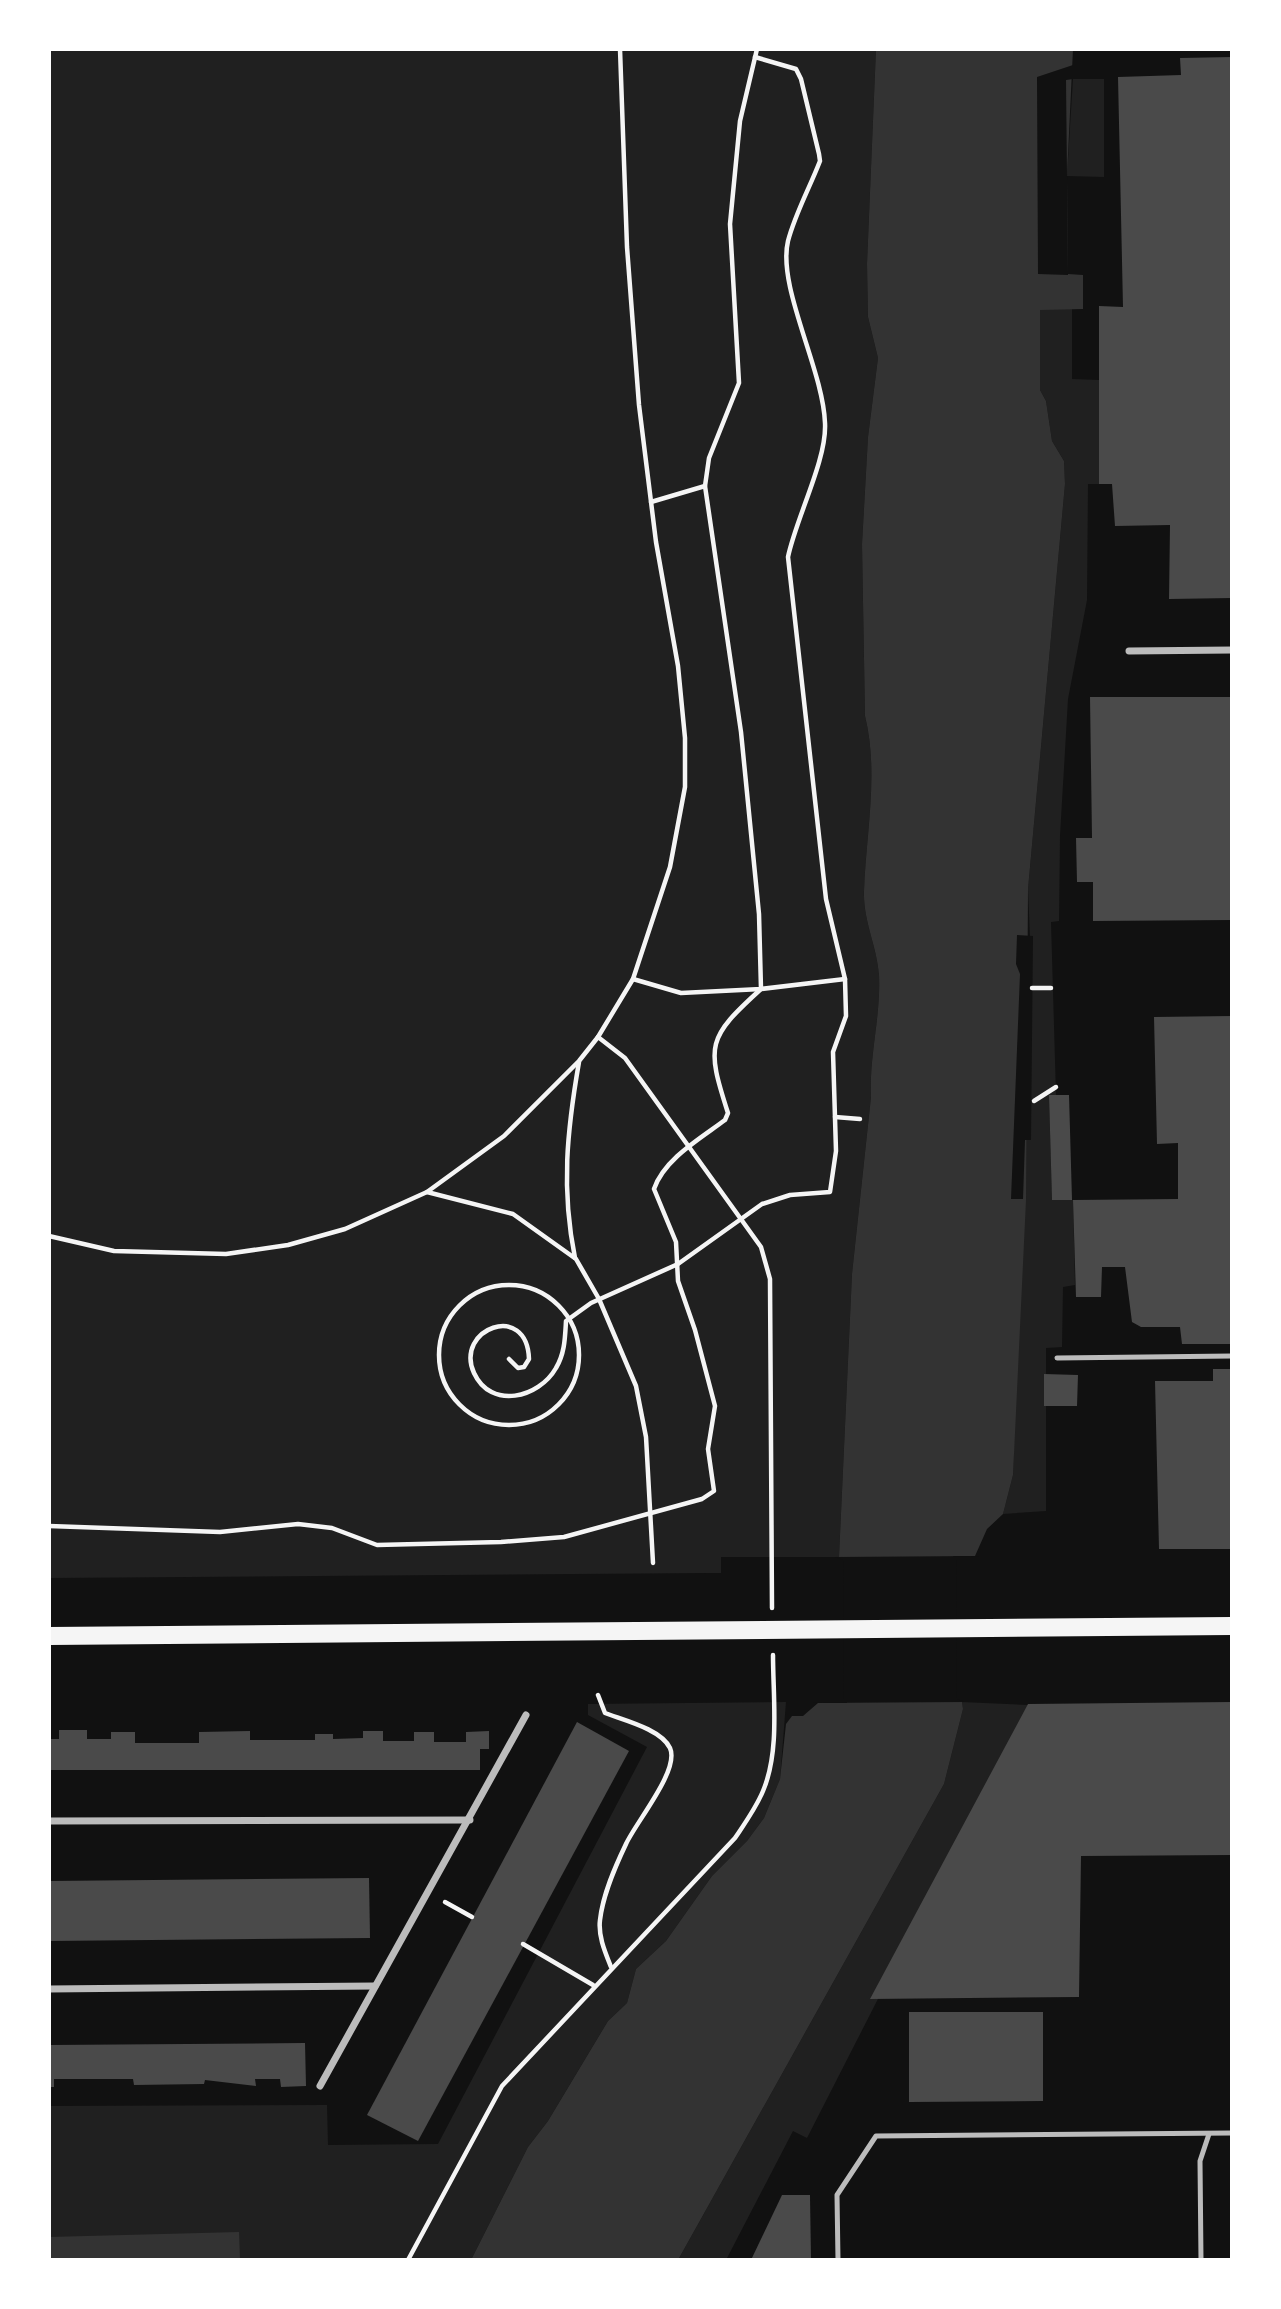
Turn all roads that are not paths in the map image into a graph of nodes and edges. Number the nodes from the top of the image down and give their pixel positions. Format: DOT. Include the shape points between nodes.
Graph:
graph roads {
  1 [pos="1232,650"];
  2 [pos="1129,651"];
  3 [pos="1232,1356"];
  4 [pos="1057,1358"];
  5 [pos="1232,1626"];
  6 [pos="49,1636"];
  7 [pos="526,1715"];
  8 [pos="470,1820"];
  9 [pos="49,1821"];
  10 [pos="375,1986"];
  11 [pos="49,1989"];
  12 [pos="320,2086"];
  13 [pos="1232,2133"];
  14 [pos="1209,2134"];
  15 [pos="838,2260"];
  16 [pos="1201,2260"];
  1 -- 2 [label="street"];
  3 -- 4 [label="lane"];
  5 -- 6 [label="main road"];
  7 -- 8 [label="street"];
  8 -- 9 [label="street"];
  8 -- 10 [label="street"];
  10 -- 11 [label="street"];
  10 -- 12 [label="street"];
  13 -- 14 [label="lane"];
  14 -- 15 [label="lane" via="876,2136 837,2195"];
  14 -- 16 [label="lane" via="1200,2161"];
}
